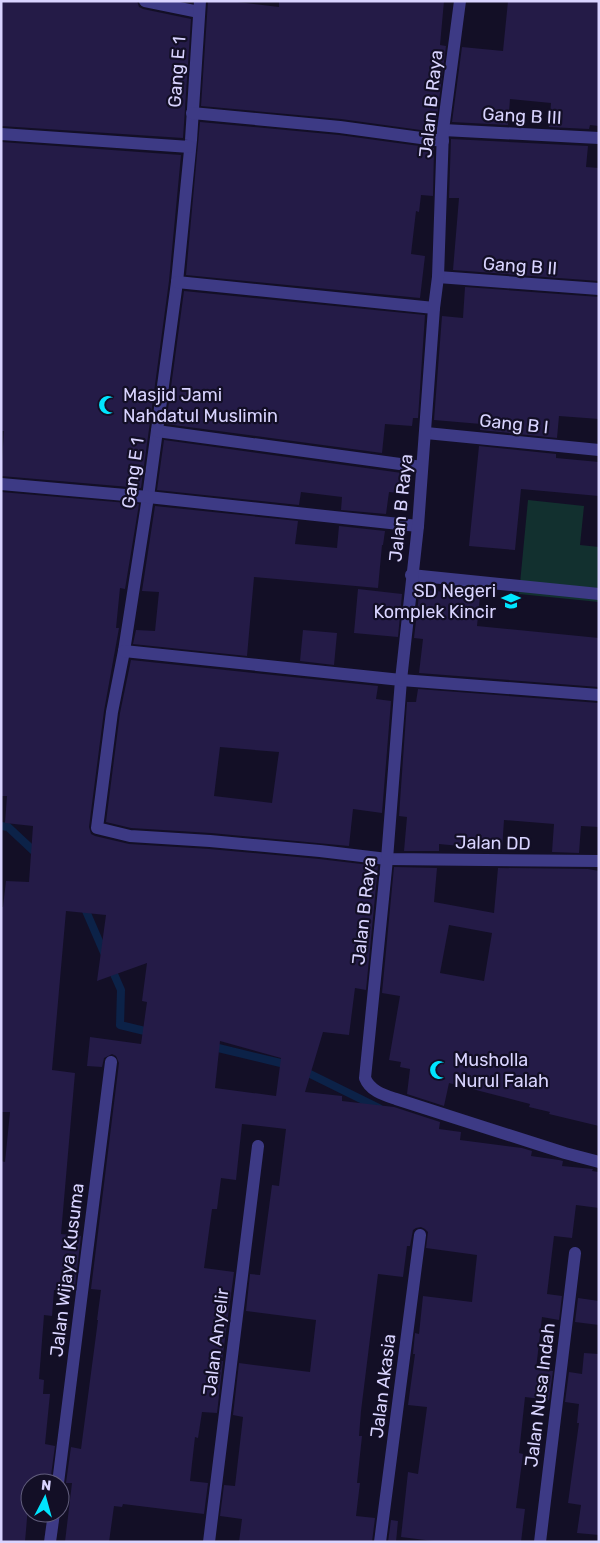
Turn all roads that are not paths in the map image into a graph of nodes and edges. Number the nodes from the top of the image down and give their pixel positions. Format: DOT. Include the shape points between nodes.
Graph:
graph roads {
  1 [pos="145,1"];
  2 [pos="460,1"];
  3 [pos="199,6"];
  4 [pos="192,113"];
  5 [pos="1,134"];
  6 [pos="443,135"];
  7 [pos="599,138"];
  8 [pos="190,148"];
  9 [pos="438,277"];
  10 [pos="177,282"];
  11 [pos="599,289"];
  12 [pos="434,308"];
  13 [pos="157,431"];
  14 [pos="426,433"];
  15 [pos="599,450"];
  16 [pos="422,467"];
  17 [pos="1,484"];
  18 [pos="148,496"];
  19 [pos="418,526"];
  20 [pos="412,575"];
  21 [pos="599,594"];
  22 [pos="124,651"];
  23 [pos="401,680"];
  24 [pos="599,695"];
  25 [pos="97,828"];
  26 [pos="387,859"];
  27 [pos="599,862"];
  28 [pos="111,1062"];
  29 [pos="258,1146"];
  30 [pos="599,1162"];
  31 [pos="420,1235"];
  32 [pos="575,1253"];
  33 [pos="59,1473"];
  34 [pos="53,1523"];
  35 [pos="50,1542"];
  36 [pos="209,1542"];
  37 [pos="380,1542"];
  38 [pos="540,1542"];
  1 -- 3 [label="street"];
  2 -- 6 [label="street, Jalan B Raya"];
  3 -- 4 [label="street, Gang E 1"];
  4 -- 6 [label="street, Gang B III"];
  4 -- 8 [label="street, Gang E 1"];
  5 -- 8 [label="street"];
  6 -- 7 [label="street, Gang B III"];
  6 -- 9 [label="street, Jalan B Raya"];
  8 -- 10 [label="street, Gang E 1"];
  9 -- 11 [label="street, Gang B II"];
  9 -- 12 [label="street, Jalan B Raya"];
  10 -- 12 [label="street"];
  10 -- 13 [label="street, Gang E 1"];
  12 -- 14 [label="street, Jalan B Raya"];
  13 -- 16 [label="street"];
  13 -- 18 [label="street, Gang E 1"];
  14 -- 15 [label="street, Gang B I"];
  14 -- 16 [label="street, Jalan B Raya"];
  16 -- 19 [label="street, Jalan B Raya"];
  17 -- 18 [label="street"];
  18 -- 19 [label="street"];
  18 -- 22 [label="street, Gang E 1"];
  19 -- 20 [label="street, Jalan B Raya"];
  20 -- 21 [label="street"];
  20 -- 23 [label="street, Jalan B Raya"];
  22 -- 23 [label="street"];
  22 -- 25 [label="street, Gang E 1" via="112,712"];
  23 -- 24 [label="street"];
  23 -- 26 [label="street, Jalan B Raya"];
  25 -- 26 [label="street, Jalan DD" via="130,836"];
  26 -- 27 [label="street, Jalan DD"];
  26 -- 30 [label="street, Jalan B Raya" via="365,1078 367,1084 390,1096"];
  28 -- 33 [label="street, Jalan Wijaya Kusuma"];
  29 -- 36 [label="street, Jalan Anyelir"];
  31 -- 37 [label="street, Jalan Akasia"];
  32 -- 38 [label="street, Jalan Nusa Indah"];
  34 -- 35 [label="street"];
}
